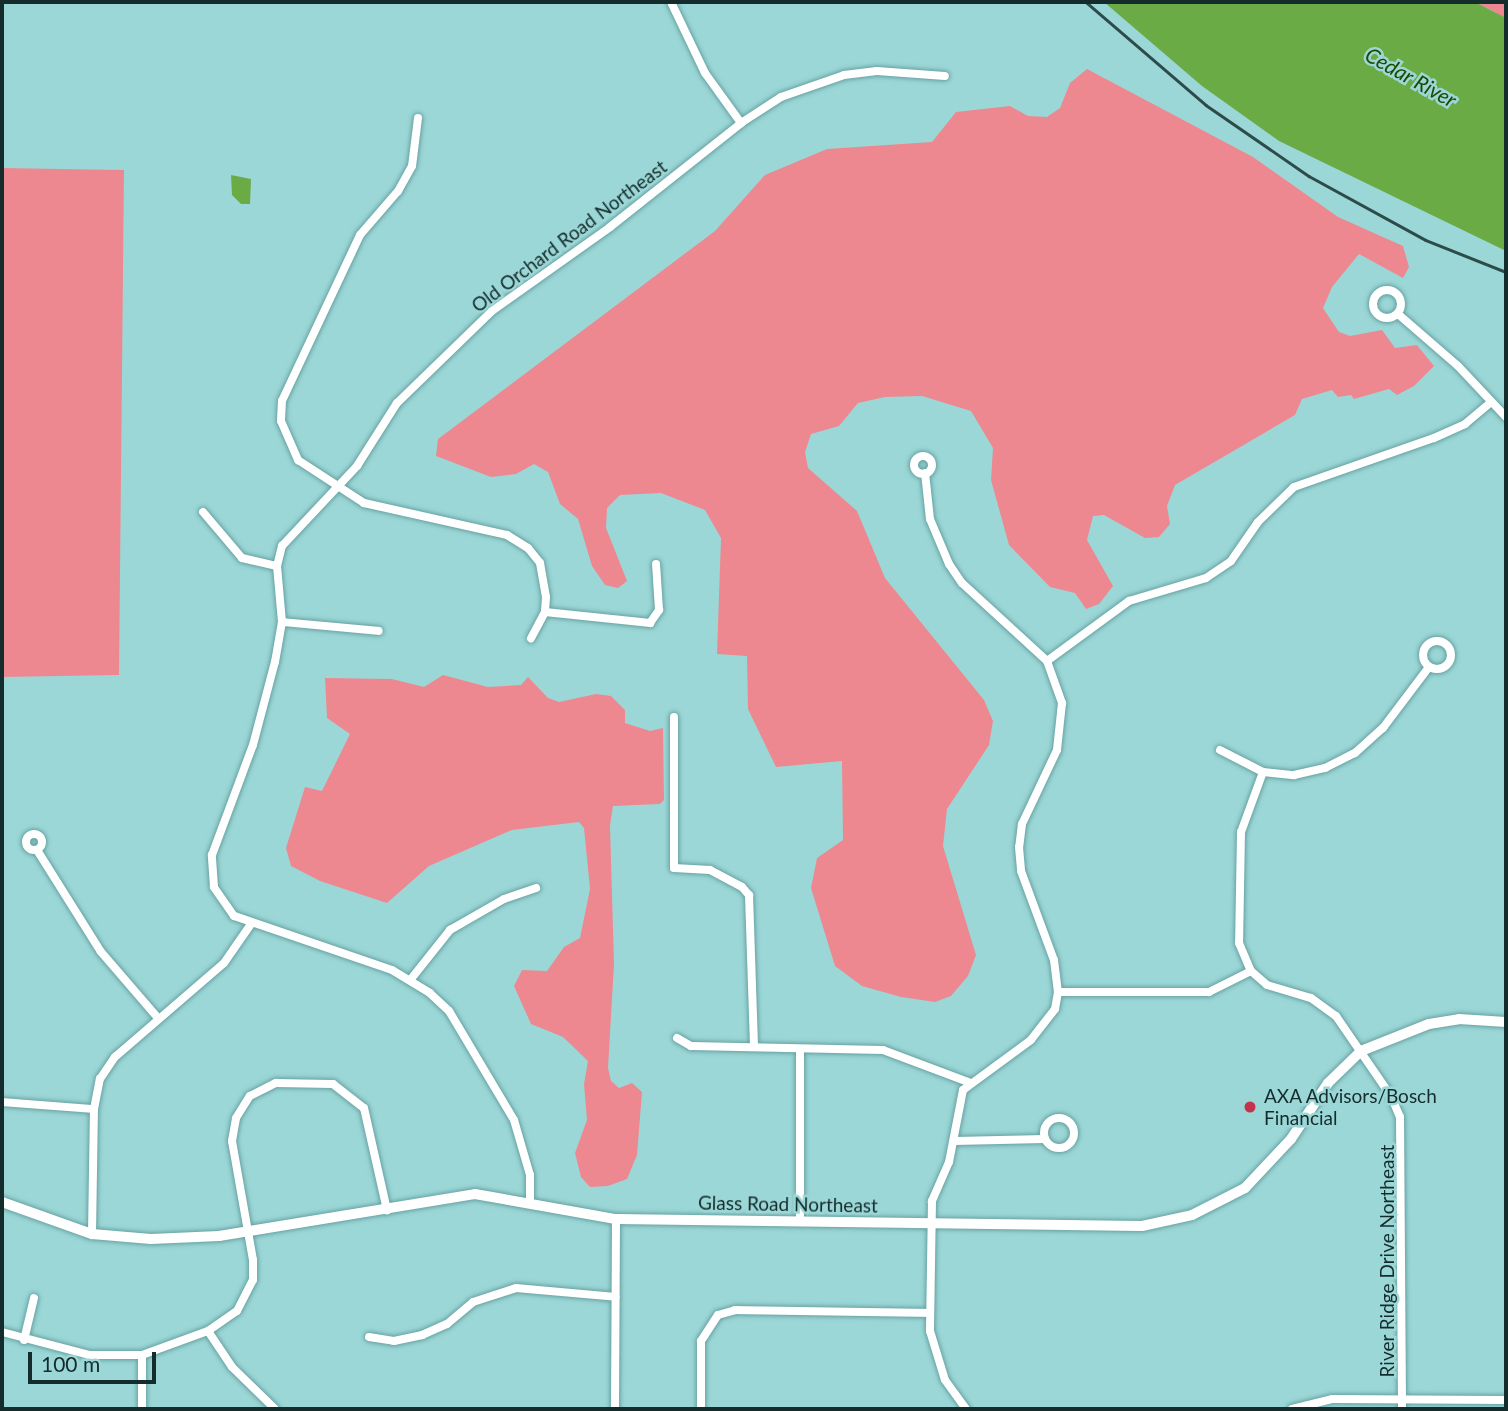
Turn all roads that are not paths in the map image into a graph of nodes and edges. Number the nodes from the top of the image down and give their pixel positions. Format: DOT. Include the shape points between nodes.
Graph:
graph roads {
  1 [pos="671,2"];
  2 [pos="945,76"];
  3 [pos="418,118"];
  4 [pos="741,124"];
  5 [pos="1398,314"];
  6 [pos="1490,403"];
  7 [pos="1506,417"];
  8 [pos="925,473"];
  9 [pos="340,484"];
  10 [pos="203,512"];
  11 [pos="656,564"];
  12 [pos="277,566"];
  13 [pos="545,612"];
  14 [pos="282,622"];
  15 [pos="379,631"];
  16 [pos="531,638"];
  17 [pos="1047,661"];
  18 [pos="1429,667"];
  19 [pos="674,717"];
  20 [pos="1220,750"];
  21 [pos="1263,772"];
  22 [pos="37,849"];
  23 [pos="536,888"];
  24 [pos="251,924"];
  25 [pos="1251,971"];
  26 [pos="411,979"];
  27 [pos="1058,992"];
  28 [pos="158,1018"];
  29 [pos="1506,1022"];
  30 [pos="677,1038"];
  31 [pos="754,1047"];
  32 [pos="800,1049"];
  33 [pos="1361,1051"];
  34 [pos="968,1082"];
  35 [pos="2,1102"];
  36 [pos="94,1109"];
  37 [pos="1045,1139"];
  38 [pos="954,1141"];
  39 [pos="530,1201"];
  40 [pos="2,1202"];
  41 [pos="387,1210"];
  42 [pos="616,1219"];
  43 [pos="800,1222"];
  44 [pos="932,1224"];
  45 [pos="249,1231"];
  46 [pos="92,1234"];
  47 [pos="616,1297"];
  48 [pos="34,1298"];
  49 [pos="929,1312"];
  50 [pos="208,1331"];
  51 [pos="2,1332"];
  52 [pos="369,1337"];
  53 [pos="24,1340"];
  54 [pos="142,1356"];
  55 [pos="1402,1398"];
  56 [pos="1506,1400"];
  57 [pos="142,1409"];
  58 [pos="275,1409"];
  59 [pos="615,1409"];
  60 [pos="701,1409"];
  61 [pos="965,1409"];
  62 [pos="1292,1409"];
  63 [pos="1402,1409"];
  1 -- 4 [label="street" via="705,74"];
  2 -- 4 [label="street, Old Orchard Road Northeast" via="877,71 844,75 781,97"];
  3 -- 9 [label="street" via="412,166 398,191 360,235 282,401 286,440 298,460"];
  4 -- 9 [label="street, Old Orchard Road Northeast" via="599,236 492,311 389,411 357,466"];
  5 -- 6 [label="street" via="1458,366"];
  6 -- 7 [label="street"];
  6 -- 17 [label="street" via="1465,424 1434,438 1294,487 1258,522 1231,561 1206,578 1129,601"];
  8 -- 17 [label="street" via="930,519 949,564 962,583"];
  9 -- 12 [label="street, Old Orchard Road Northeast" via="293,530"];
  9 -- 13 [label="street" via="364,503 385,511 507,535 528,548 545,579"];
  10 -- 12 [label="street" via="242,558"];
  11 -- 13 [label="street" via="659,610 650,623"];
  12 -- 14 [label="street, Old Orchard Road Northeast"];
  13 -- 16 [label="street"];
  14 -- 15 [label="street"];
  14 -- 24 [label="street, Old Orchard Road Northeast" via="263,713 210,871 221,903"];
  17 -- 27 [label="street" via="1058,682 1062,728 1057,750 1021,824 1019,847 1021,872 1049,942"];
  18 -- 21 [label="street" via="1383,728 1355,752 1325,768 1294,775"];
  19 -- 31 [label="street" via="674,868 710,870 749,895"];
  20 -- 21 [label="street"];
  21 -- 25 [label="street" via="1241,832 1238,857 1239,943"];
  22 -- 28 [label="street" via="101,952"];
  23 -- 26 [label="street" via="504,899 450,930"];
  24 -- 26 [label="street, Old Orchard Road Northeast"];
  24 -- 28 [label="street" via="224,963"];
  25 -- 27 [label="street" via="1209,992"];
  25 -- 33 [label="street, River Ridge Drive Northeast" via="1268,985 1326,1008"];
  26 -- 39 [label="street, Old Orchard Road Northeast" via="449,1011 514,1120 530,1175"];
  27 -- 34 [label="street" via="1050,1017 1031,1040"];
  28 -- 36 [label="street" via="115,1057 100,1079"];
  29 -- 33 [label="street, Glass Road Northeast" via="1459,1019 1429,1024"];
  30 -- 31 [label="street" via="691,1046"];
  31 -- 32 [label="street"];
  32 -- 34 [label="street" via="883,1050"];
  32 -- 43 [label="street"];
  33 -- 44 [label="street, Glass Road Northeast" via="1328,1083 1291,1139 1259,1175 1223,1202 1192,1215 1142,1226"];
  33 -- 55 [label="street, River Ridge Drive Northeast" via="1391,1096 1403,1137"];
  34 -- 38 [label="street" via="957,1102"];
  35 -- 36 [label="street"];
  36 -- 46 [label="street"];
  37 -- 38 [label="street"];
  38 -- 44 [label="street" via="936,1185"];
  39 -- 41 [label="street, Glass Road Northeast" via="475,1194"];
  39 -- 42 [label="street, Glass Road Northeast"];
  40 -- 46 [label="street, Glass Road Northeast"];
  41 -- 45 [label="street, Glass Road Northeast"];
  41 -- 45 [label="street" via="364,1108 333,1084 276,1083 250,1096 236,1118 232,1141"];
  42 -- 43 [label="street, Glass Road Northeast"];
  42 -- 47 [label="street"];
  43 -- 44 [label="street, Glass Road Northeast"];
  44 -- 49 [label="street"];
  45 -- 46 [label="street, Glass Road Northeast" via="191,1239"];
  45 -- 50 [label="street" via="253,1280 247,1296 237,1311"];
  47 -- 52 [label="street" via="516,1288 473,1302 447,1324 422,1335 394,1341"];
  47 -- 59 [label="street"];
  48 -- 53 [label="street"];
  49 -- 60 [label="street" via="735,1310 718,1315 701,1341"];
  49 -- 61 [label="street" via="936,1356 945,1380"];
  50 -- 54 [label="street"];
  50 -- 58 [label="street" via="232,1367"];
  51 -- 53 [label="street"];
  53 -- 54 [label="street" via="89,1355"];
  54 -- 57 [label="street"];
  55 -- 56 [label="street"];
  55 -- 62 [label="street" via="1332,1399"];
  55 -- 63 [label="street, River Ridge Drive Northeast"];
}
